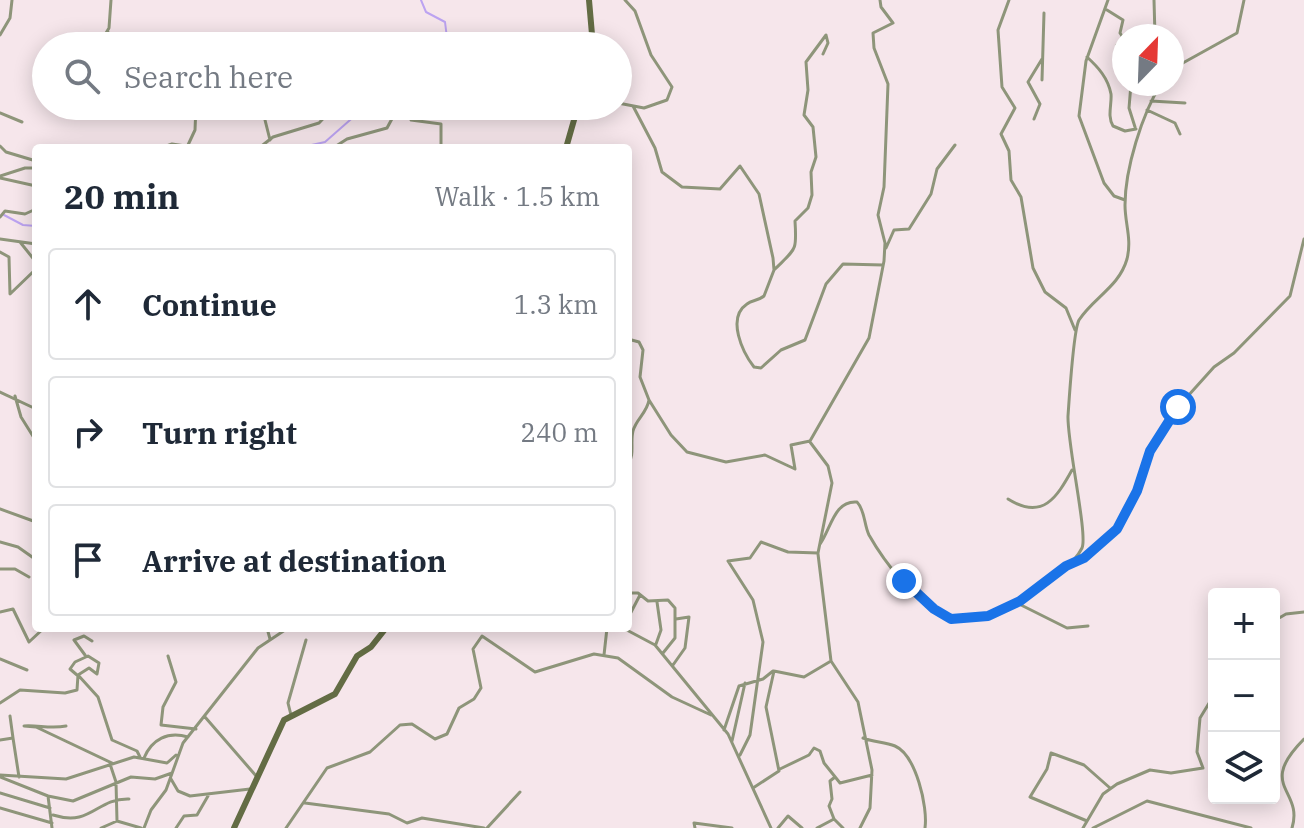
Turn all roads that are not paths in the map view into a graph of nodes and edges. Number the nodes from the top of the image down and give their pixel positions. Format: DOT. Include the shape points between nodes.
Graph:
graph roads {
  1 [pos="12,0"];
  2 [pos="111,0"];
  3 [pos="589,0"];
  4 [pos="625,0"];
  5 [pos="880,0"];
  6 [pos="1009,0"];
  7 [pos="1108,0"];
  8 [pos="1154,0"];
  9 [pos="1244,0"];
  10 [pos="1107,10"];
  11 [pos="1044,13"];
  12 [pos="1122,24"];
  13 [pos="1155,24"];
  14 [pos="108,32"];
  15 [pos="592,32"];
  16 [pos="0,35"];
  17 [pos="823,54"];
  18 [pos="1087,57"];
  19 [pos="1042,59"];
  20 [pos="1184,62"];
  21 [pos="1042,80"];
  22 [pos="1130,96"];
  23 [pos="1154,96"];
  24 [pos="1151,101"];
  25 [pos="1185,103"];
  26 [pos="633,106"];
  27 [pos="1147,110"];
  28 [pos="0,113"];
  29 [pos="1034,119"];
  30 [pos="195,120"];
  31 [pos="265,120"];
  32 [pos="322,120"];
  33 [pos="390,120"];
  34 [pos="411,120"];
  35 [pos="574,120"];
  36 [pos="22,122"];
  37 [pos="1138,130"];
  38 [pos="1180,134"];
  39 [pos="270,140"];
  40 [pos="189,144"];
  41 [pos="264,144"];
  42 [pos="339,144"];
  43 [pos="441,144"];
  44 [pos="565,144"];
  45 [pos="955,145"];
  46 [pos="0,146"];
  47 [pos="32,160"];
  48 [pos="32,168"];
  49 [pos="0,177"];
  50 [pos="32,185"];
  51 [pos="1125,200"];
  52 [pos="32,211"];
  53 [pos="0,217"];
  54 [pos="0,239"];
  55 [pos="1304,239"];
  56 [pos="20,242"];
  57 [pos="32,244"];
  58 [pos="884,251"];
  59 [pos="0,252"];
  60 [pos="32,257"];
  61 [pos="883,265"];
  62 [pos="774,270"];
  63 [pos="32,273"];
  64 [pos="1075,330"];
  65 [pos="632,341"];
  66 [pos="0,392"];
  67 [pos="15,396"];
  68 [pos="649,400"];
  69 [pos="32,407"];
  70 [pos="32,434"];
  71 [pos="810,442"];
  72 [pos="632,458"];
  73 [pos="1072,470"];
  74 [pos="1008,499"];
  75 [pos="0,509"];
  76 [pos="32,521"];
  77 [pos="0,542"];
  78 [pos="820,544"];
  79 [pos="818,553"];
  80 [pos="32,557"];
  81 [pos="1066,566"];
  82 [pos="0,569"];
  83 [pos="29,577"];
  84 [pos="632,594"];
  85 [pos="640,595"];
  86 [pos="657,602"];
  87 [pos="1017,603"];
  88 [pos="632,610"];
  89 [pos="0,612"];
  90 [pos="1304,612"];
  91 [pos="1280,618"];
  92 [pos="676,619"];
  93 [pos="1088,626"];
  94 [pos="40,632"];
  95 [pos="268,632"];
  96 [pos="281,632"];
  97 [pos="383,632"];
  98 [pos="607,632"];
  99 [pos="631,632"];
  100 [pos="270,639"];
  101 [pos="306,640"];
  102 [pos="92,641"];
  103 [pos="655,645"];
  104 [pos="663,653"];
  105 [pos="86,656"];
  106 [pos="168,656"];
  107 [pos="604,656"];
  108 [pos="0,659"];
  109 [pos="831,661"];
  110 [pos="673,665"];
  111 [pos="27,670"];
  112 [pos="774,671"];
  113 [pos="78,675"];
  114 [pos="757,679"];
  115 [pos="85,680"];
  116 [pos="77,681"];
  117 [pos="745,683"];
  118 [pos="218,684"];
  119 [pos="226,690"];
  120 [pos="0,705"];
  121 [pos="1208,705"];
  122 [pos="291,715"];
  123 [pos="711,715"];
  124 [pos="10,716"];
  125 [pos="205,717"];
  126 [pos="11,725"];
  127 [pos="24,726"];
  128 [pos="66,726"];
  129 [pos="196,729"];
  130 [pos="724,730"];
  131 [pos="188,737"];
  132 [pos="13,738"];
  133 [pos="863,738"];
  134 [pos="1304,739"];
  135 [pos="0,740"];
  136 [pos="732,741"];
  137 [pos="180,749"];
  138 [pos="740,755"];
  139 [pos="142,758"];
  140 [pos="111,763"];
  141 [pos="780,769"];
  142 [pos="872,775"];
  143 [pos="0,776"];
  144 [pos="171,776"];
  145 [pos="19,777"];
  146 [pos="257,777"];
  147 [pos="835,777"];
  148 [pos="116,782"];
  149 [pos="753,788"];
  150 [pos="1110,788"];
  151 [pos="251,789"];
  152 [pos="520,792"];
  153 [pos="0,793"];
  154 [pos="48,796"];
  155 [pos="208,796"];
  156 [pos="116,799"];
  157 [pos="129,799"];
  158 [pos="305,803"];
  159 [pos="0,808"];
  160 [pos="52,809"];
  161 [pos="53,815"];
  162 [pos="834,819"];
  163 [pos="117,821"];
  164 [pos="52,826"];
  165 [pos="1087,826"];
  166 [pos="101,828"];
  167 [pos="143,828"];
  168 [pos="176,828"];
  169 [pos="234,828"];
  170 [pos="286,828"];
  171 [pos="486,828"];
  172 [pos="695,828"];
  173 [pos="732,828"];
  174 [pos="771,828"];
  175 [pos="778,828"];
  176 [pos="802,828"];
  177 [pos="817,828"];
  178 [pos="843,828"];
  179 [pos="860,828"];
  180 [pos="925,828"];
  181 [pos="1251,828"];
  182 [pos="1292,828"];
  1 -- 16 [label="street"];
  2 -- 14 [label="street"];
  3 -- 15 [label="main road"];
  4 -- 26 [label="street" via="672,86 666,101"];
  5 -- 58 [label="street" via="893,22 873,33 888,84 878,215"];
  6 -- 64 [label="street" via="999,38 1002,87 1015,108 1002,135 1011,180 1021,197 1034,272 1049,297 1066,308"];
  7 -- 10 [label="street"];
  8 -- 13 [label="street"];
  9 -- 20 [label="street" via="1237,33"];
  10 -- 12 [label="street"];
  10 -- 18 [label="street"];
  11 -- 19 [label="street"];
  17 -- 62 [label="street" via="826,35 806,67 804,115 813,127 816,147 812,195 795,221 795,251"];
  18 -- 37 [label="street" via="1105,75 1113,126"];
  18 -- 51 [label="street" via="1081,124 1104,183"];
  19 -- 21 [label="street"];
  19 -- 29 [label="street" via="1028,80 1040,104"];
  22 -- 37 [label="street"];
  23 -- 24 [label="street"];
  24 -- 25 [label="street"];
  24 -- 27 [label="street"];
  26 -- 62 [label="street" via="662,172 678,186 720,189 740,166 743,169 759,194"];
  27 -- 37 [label="street"];
  27 -- 38 [label="street" via="1175,123"];
  28 -- 36 [label="street"];
  30 -- 40 [label="street"];
  31 -- 39 [label="street"];
  32 -- 39 [label="street"];
  33 -- 42 [label="street" via="384,129"];
  34 -- 43 [label="street" via="441,124"];
  35 -- 44 [label="main road"];
  37 -- 51 [label="street"];
  39 -- 41 [label="street"];
  45 -- 58 [label="street" via="937,169 909,229 894,230"];
  46 -- 47 [label="street"];
  48 -- 49 [label="street"];
  49 -- 50 [label="street"];
  51 -- 64 [label="street" via="1130,242 1123,271"];
  52 -- 53 [label="street" via="5,211"];
  54 -- 56 [label="street"];
  55 -- 81 [label="street" via="1290,296 1178,407 1150,451 1124,520 1111,537"];
  56 -- 57 [label="street"];
  56 -- 60 [label="street"];
  58 -- 61 [label="street"];
  59 -- 63 [label="street" via="9,257 10,294"];
  61 -- 62 [label="street" via="843,264 826,284 805,340 758,368 742,350 737,317 745,304 764,296"];
  61 -- 71 [label="street" via="869,338"];
  64 -- 73 [label="street" via="1068,416"];
  65 -- 68 [label="street" via="642,346 640,377"];
  66 -- 67 [label="street"];
  67 -- 69 [label="street"];
  67 -- 70 [label="street"];
  68 -- 71 [label="street" via="671,435 695,455 726,462 765,455 795,469 791,445"];
  68 -- 72 [label="street" via="646,413 633,427"];
  71 -- 78 [label="street" via="828,466 832,483"];
  73 -- 74 [label="street" via="1049,503 1019,506"];
  73 -- 81 [label="street" via="1085,538"];
  75 -- 76 [label="street"];
  77 -- 80 [label="street"];
  78 -- 79 [label="street"];
  78 -- 87 [label="street" via="840,507 854,501 890,565 941,614 957,620 976,618"];
  79 -- 109 [label="street"];
  79 -- 114 [label="street" via="788,552 760,542 750,558 728,561 752,597 761,623 764,651"];
  81 -- 87 [label="street"];
  82 -- 83 [label="street"];
  84 -- 85 [label="street"];
  85 -- 86 [label="street"];
  85 -- 88 [label="street"];
  86 -- 92 [label="street" via="668,600"];
  86 -- 103 [label="street" via="661,630"];
  87 -- 93 [label="street" via="1067,628"];
  89 -- 94 [label="street" via="13,609 29,642"];
  90 -- 91 [label="street"];
  92 -- 104 [label="street" via="675,638"];
  92 -- 110 [label="street" via="689,617 685,648"];
  95 -- 100 [label="street"];
  96 -- 100 [label="street"];
  97 -- 122 [label="main road" via="357,656 335,694"];
  98 -- 107 [label="street"];
  99 -- 103 [label="street"];
  100 -- 119 [label="street"];
  101 -- 122 [label="street" via="287,707"];
  102 -- 105 [label="street" via="84,636 74,640"];
  103 -- 104 [label="street"];
  104 -- 110 [label="street"];
  105 -- 113 [label="street" via="71,666"];
  105 -- 113 [label="street" via="99,663 97,674 89,668"];
  106 -- 129 [label="street" via="176,682 163,707 161,725"];
  107 -- 123 [label="street" via="629,663 651,684"];
  107 -- 158 [label="street" via="586,656 535,672 487,637 479,637 473,649 481,688 459,708 447,734 435,739 412,724 400,725 370,752 327,768"];
  108 -- 111 [label="street"];
  109 -- 112 [label="street" via="804,677"];
  109 -- 133 [label="street" via="858,702"];
  110 -- 123 [label="street"];
  112 -- 114 [label="street"];
  112 -- 141 [label="street" via="766,707"];
  113 -- 115 [label="street"];
  113 -- 116 [label="street"];
  114 -- 117 [label="street"];
  114 -- 138 [label="street" via="749,740"];
  115 -- 116 [label="street"];
  115 -- 139 [label="street" via="101,703 112,740"];
  116 -- 120 [label="street" via="77,690 71,692 20,690"];
  117 -- 130 [label="street" via="738,688"];
  117 -- 136 [label="street"];
  118 -- 119 [label="street"];
  119 -- 125 [label="street"];
  121 -- 150 [label="street" via="1200,718 1197,752 1203,768 1150,770"];
  122 -- 146 [label="main road" via="281,724"];
  123 -- 130 [label="street"];
  124 -- 126 [label="street"];
  125 -- 129 [label="street"];
  125 -- 146 [label="street"];
  126 -- 127 [label="street"];
  126 -- 132 [label="street"];
  127 -- 128 [label="street"];
  127 -- 140 [label="street"];
  129 -- 131 [label="street"];
  130 -- 136 [label="street"];
  131 -- 137 [label="street"];
  131 -- 139 [label="street" via="163,736"];
  132 -- 135 [label="street"];
  132 -- 145 [label="street"];
  133 -- 142 [label="street"];
  133 -- 180 [label="street" via="896,746 905,757 922,791"];
  134 -- 182 [label="street" via="1282,768 1293,807"];
  136 -- 138 [label="street"];
  137 -- 139 [label="street" via="167,763"];
  137 -- 144 [label="street"];
  138 -- 149 [label="street"];
  139 -- 140 [label="street"];
  140 -- 145 [label="street" via="68,779"];
  140 -- 148 [label="street"];
  141 -- 147 [label="street" via="814,748"];
  141 -- 149 [label="street"];
  142 -- 147 [label="street" via="840,783"];
  142 -- 179 [label="street" via="870,808"];
  143 -- 145 [label="street"];
  143 -- 154 [label="street"];
  144 -- 148 [label="street"];
  144 -- 155 [label="street" via="182,794"];
  144 -- 167 [label="street"];
  146 -- 151 [label="main road"];
  147 -- 162 [label="street" via="830,781 829,806"];
  148 -- 154 [label="street" via="73,801"];
  148 -- 156 [label="street"];
  149 -- 174 [label="street"];
  150 -- 165 [label="street"];
  150 -- 165 [label="street" via="1084,765 1051,753 1030,797"];
  151 -- 155 [label="street"];
  151 -- 169 [label="main road"];
  152 -- 171 [label="street"];
  153 -- 160 [label="street"];
  154 -- 160 [label="street"];
  155 -- 168 [label="street" via="197,815 184,816"];
  156 -- 157 [label="street"];
  156 -- 161 [label="street" via="78,819"];
  156 -- 163 [label="street"];
  158 -- 170 [label="street"];
  158 -- 171 [label="street" via="389,814 407,823 422,818"];
  159 -- 164 [label="street"];
  160 -- 161 [label="street"];
  161 -- 164 [label="street"];
  162 -- 177 [label="street"];
  162 -- 178 [label="street"];
  163 -- 166 [label="street"];
  163 -- 167 [label="street"];
  165 -- 181 [label="street" via="1147,801"];
  172 -- 173 [label="street" via="694,823"];
  175 -- 176 [label="street" via="788,816"];
}
